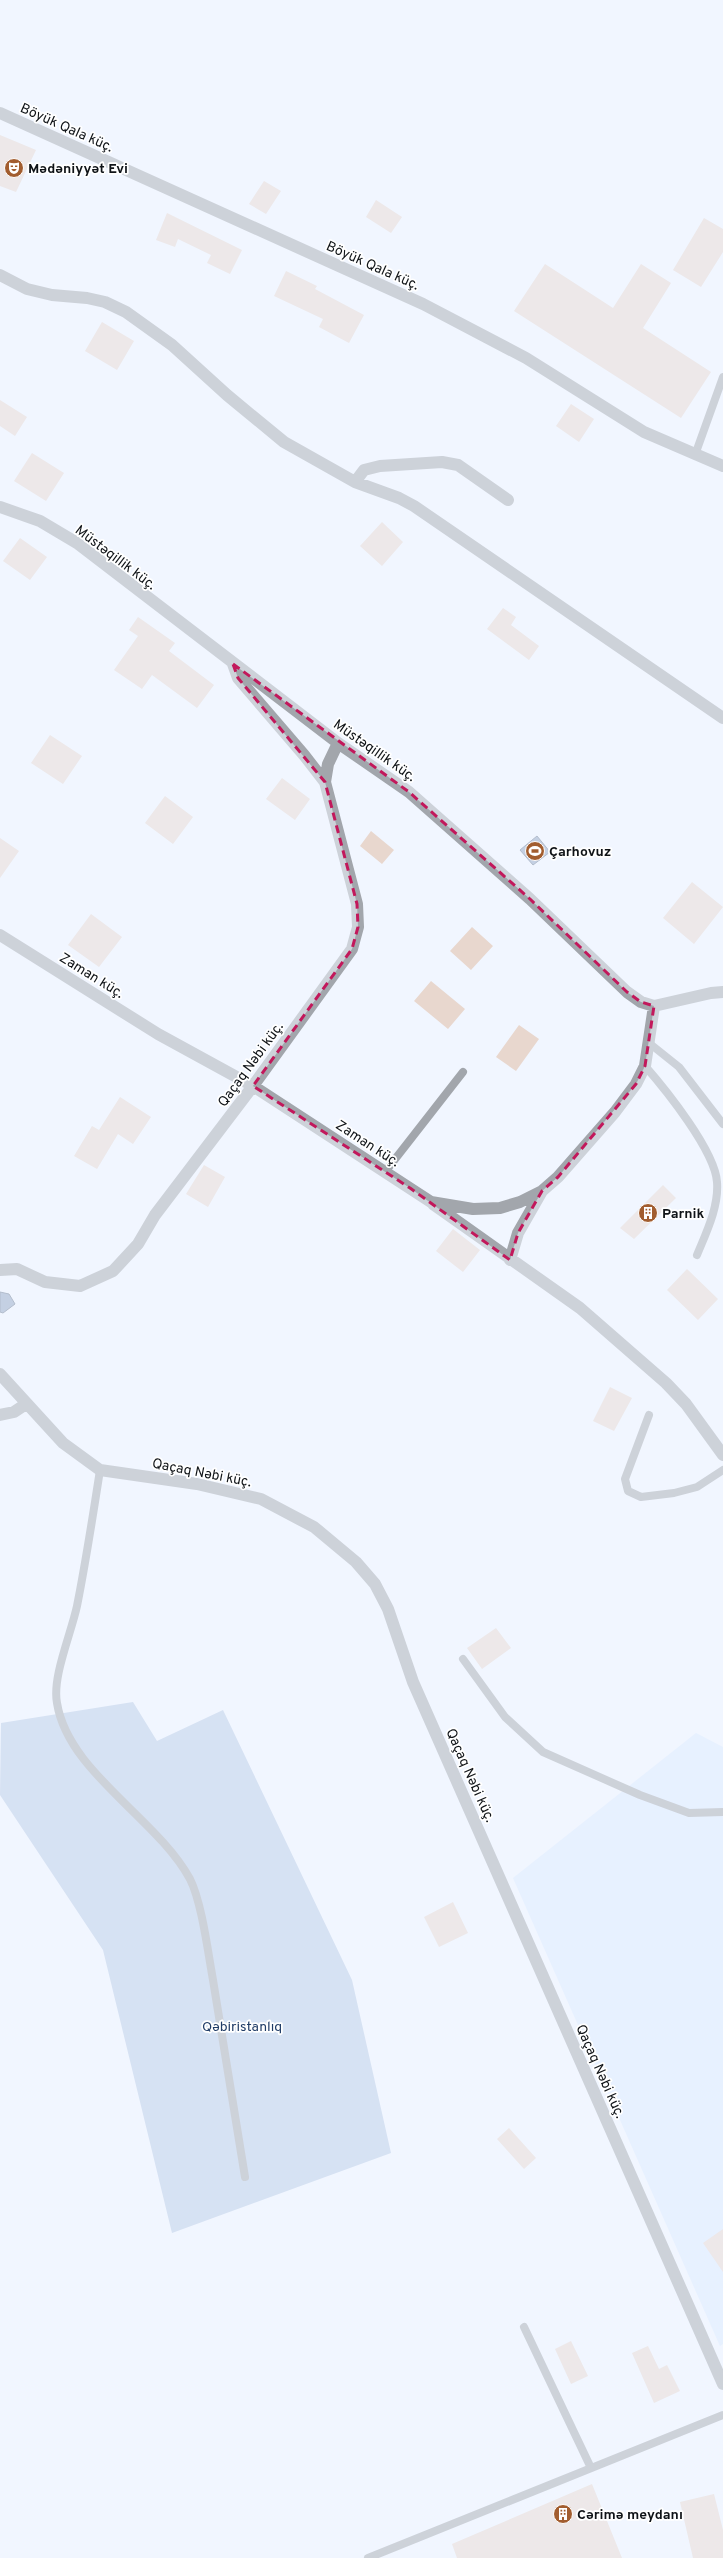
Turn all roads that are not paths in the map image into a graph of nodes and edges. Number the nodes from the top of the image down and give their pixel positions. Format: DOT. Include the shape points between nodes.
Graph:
graph roads {
  1 [pos="0,113"];
  2 [pos="0,275"];
  3 [pos="723,377"];
  4 [pos="695,455"];
  5 [pos="723,466"];
  6 [pos="355,482"];
  7 [pos="508,500"];
  8 [pos="0,507"];
  9 [pos="233,664"];
  10 [pos="723,718"];
  11 [pos="338,743"];
  12 [pos="325,782"];
  13 [pos="0,935"];
  14 [pos="723,992"];
  15 [pos="654,1006"];
  16 [pos="649,1043"];
  17 [pos="645,1066"];
  18 [pos="463,1072"];
  19 [pos="253,1086"];
  20 [pos="723,1124"];
  21 [pos="386,1172"];
  22 [pos="542,1190"];
  23 [pos="431,1202"];
  24 [pos="697,1255"];
  25 [pos="510,1260"];
  26 [pos="0,1270"];
  27 [pos="0,1374"];
  28 [pos="26,1404"];
  29 [pos="0,1415"];
  30 [pos="649,1416"];
  31 [pos="723,1455"];
  32 [pos="100,1470"];
  33 [pos="723,1470"];
  34 [pos="463,1659"];
  35 [pos="723,1812"];
  36 [pos="245,2177"];
  37 [pos="524,2327"];
  38 [pos="723,2384"];
  39 [pos="723,2415"];
  40 [pos="591,2468"];
  41 [pos="368,2558"];
  1 -- 4 [label="street, Böyük Qala küç." via="430,307 526,358 644,432"];
  2 -- 6 [label="street" via="27,289 52,296 99,300 126,312 172,345 284,442"];
  3 -- 4 [label="lane"];
  4 -- 5 [label="street, Böyük Qala küç."];
  6 -- 7 [label="street" via="364,470 380,466 442,462 458,465"];
  6 -- 10 [label="street" via="414,506"];
  8 -- 9 [label="street, Müstəqillik küç." via="40,521 76,543"];
  9 -- 11 [label="street, Müstəqillik küç."];
  9 -- 12 [label="street" via="238,678"];
  11 -- 12 [label="street, Qaçaq Nəbi küç." via="328,764"];
  11 -- 15 [label="street, Müstəqillik küç." via="409,792 530,899 627,992 640,1002"];
  12 -- 19 [label="street, Qaçaq Nəbi küç." via="357,904 358,928 352,949"];
  13 -- 19 [label="street, Zaman küç." via="158,1034"];
  14 -- 15 [label="street"];
  15 -- 16 [label="street, Zaman küç."];
  16 -- 17 [label="street, Zaman küç."];
  16 -- 20 [label="lane" via="679,1067"];
  17 -- 22 [label="street, Zaman küç." via="636,1084 615,1112 558,1177"];
  17 -- 24 [label="lane" via="682,1112 709,1158 717,1181 716,1201"];
  18 -- 21 [label="lane"];
  19 -- 21 [label="street, Zaman küç."];
  19 -- 26 [label="street, Qaçaq Nəbi küç." via="155,1215 138,1244 113,1271 80,1286 44,1282 17,1269"];
  21 -- 23 [label="street, Zaman küç."];
  22 -- 23 [label="street, Zaman küç." via="520,1202 500,1208 472,1209"];
  22 -- 25 [label="street" via="518,1233"];
  23 -- 25 [label="street"];
  25 -- 31 [label="street" via="580,1308 666,1383 686,1404"];
  27 -- 28 [label="street, Qaçaq Nəbi küç."];
  28 -- 29 [label="street" via="14,1412"];
  28 -- 32 [label="street, Qaçaq Nəbi küç." via="63,1443"];
  30 -- 33 [label="lane" via="625,1479 628,1491 641,1497 674,1493 697,1487"];
  32 -- 36 [label="lane" via="77,1607 57,1681 57,1703 65,1727 81,1756 150,1826 190,1880 204,1928"];
  32 -- 38 [label="street, Qaçaq Nəbi küç." via="197,1484 261,1499 314,1527 356,1562 374,1584 388,1609 413,1682"];
  34 -- 35 [label="lane" via="505,1717 543,1752 640,1795 689,1813"];
  37 -- 40 [label="lane"];
  39 -- 40 [label="lane"];
  40 -- 41 [label="lane"];
}
